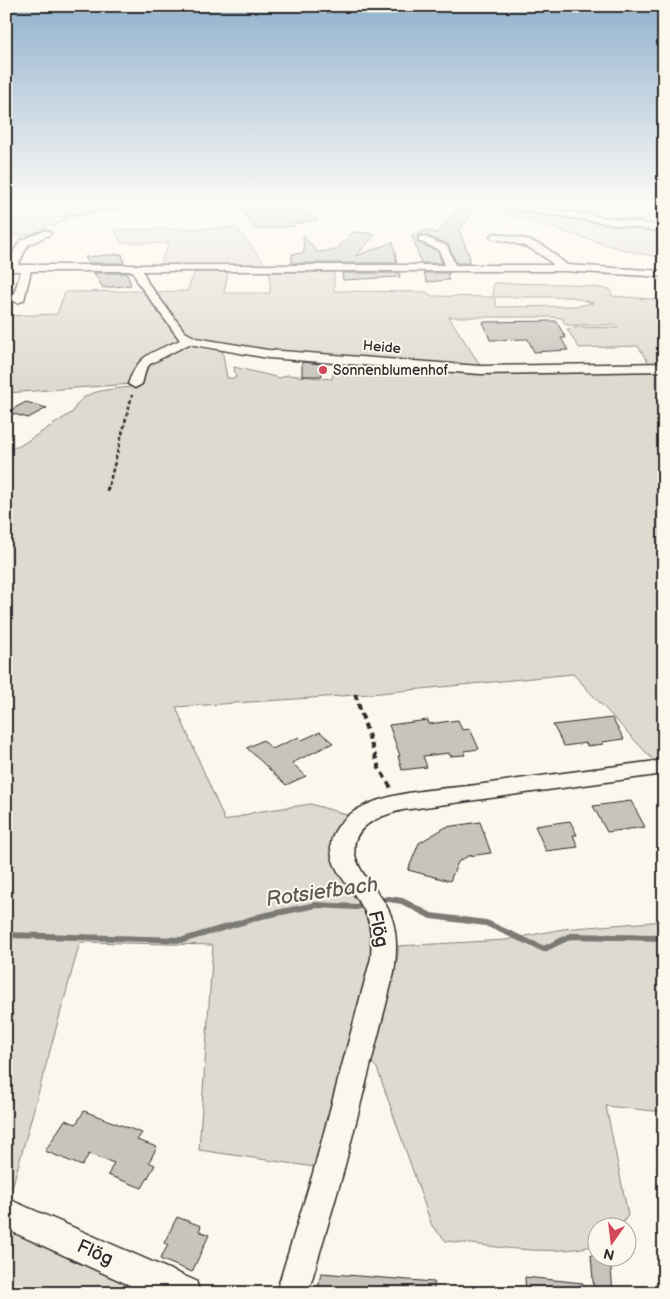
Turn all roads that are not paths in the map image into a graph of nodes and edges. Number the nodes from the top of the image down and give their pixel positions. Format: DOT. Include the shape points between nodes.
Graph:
graph roads {
  1 [pos="449,264"];
  2 [pos="559,264"];
  3 [pos="9,268"];
  4 [pos="27,268"];
  5 [pos="451,268"];
  6 [pos="564,268"];
  7 [pos="137,269"];
  8 [pos="664,274"];
  9 [pos="18,300"];
  10 [pos="188,340"];
  11 [pos="664,367"];
  12 [pos="135,384"];
  13 [pos="664,767"];
  14 [pos="6,1213"];
  15 [pos="184,1293"];
  16 [pos="292,1293"];
  1 -- 5 [label="street"];
  2 -- 6 [label="street"];
  3 -- 4 [label="street"];
  4 -- 7 [label="street"];
  4 -- 9 [label="street"];
  5 -- 6 [label="street"];
  5 -- 7 [label="street"];
  6 -- 8 [label="street"];
  7 -- 10 [label="street" via="160,307"];
  10 -- 11 [label="street, Heide" via="282,356 480,370"];
  10 -- 12 [label="street" via="146,361"];
  13 -- 16 [label="street, Flög" via="403,802 382,806 351,824 343,839 343,856 348,869 373,905 386,945 382,973 328,1173"];
  14 -- 15 [label="street, Flög"];
}
